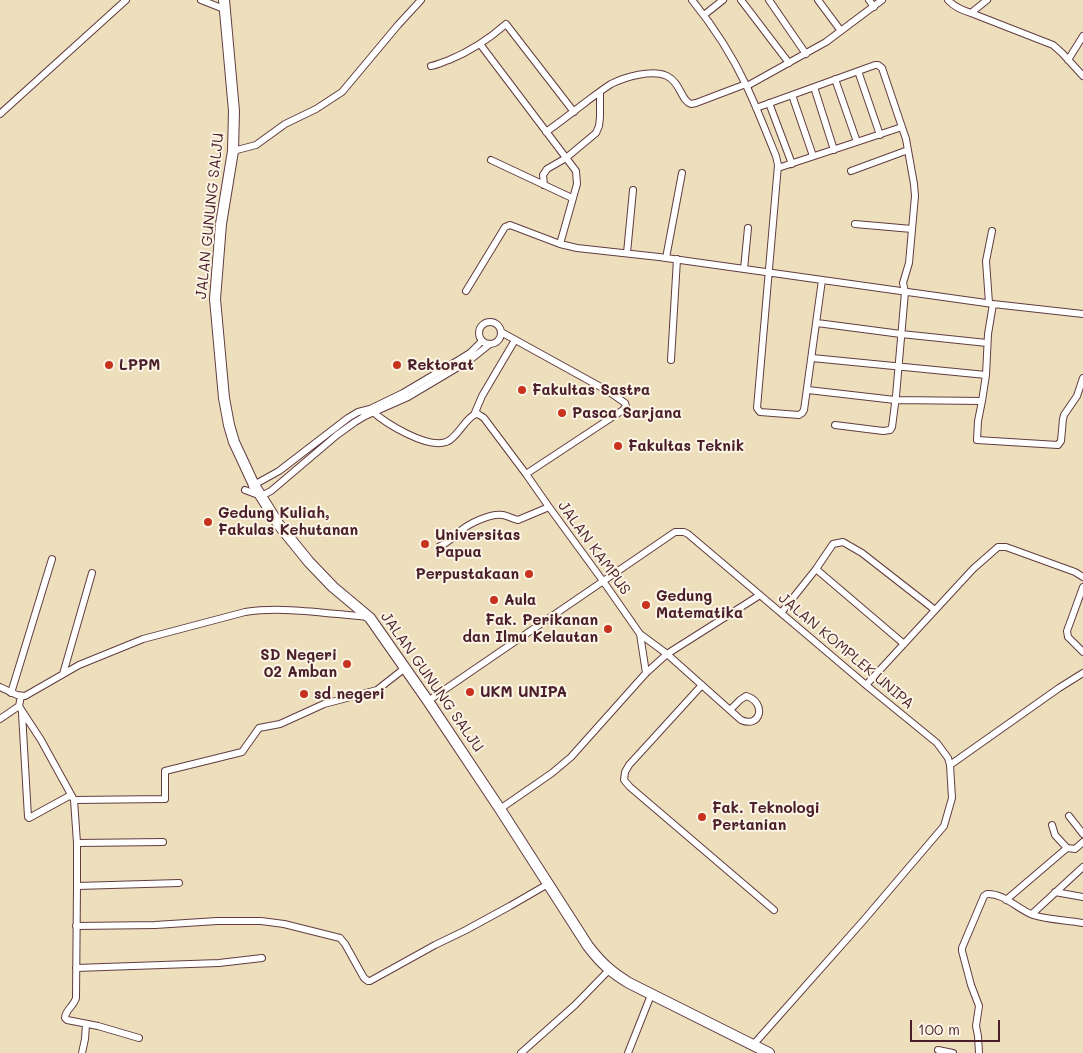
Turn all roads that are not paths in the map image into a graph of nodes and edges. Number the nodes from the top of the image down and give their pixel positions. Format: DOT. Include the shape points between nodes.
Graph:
graph roads {
  1 [pos="126,0"];
  2 [pos="201,0"];
  3 [pos="421,0"];
  4 [pos="692,0"];
  5 [pos="723,0"];
  6 [pos="741,0"];
  7 [pos="769,0"];
  8 [pos="818,0"];
  9 [pos="869,0"];
  10 [pos="882,0"];
  11 [pos="948,0"];
  12 [pos="987,0"];
  13 [pos="224,5"];
  14 [pos="874,7"];
  15 [pos="971,13"];
  16 [pos="704,15"];
  17 [pos="841,31"];
  18 [pos="1083,36"];
  19 [pos="480,44"];
  20 [pos="806,54"];
  21 [pos="1068,60"];
  22 [pos="789,63"];
  23 [pos="430,66"];
  24 [pos="858,71"];
  25 [pos="1083,76"];
  26 [pos="835,79"];
  27 [pos="746,85"];
  28 [pos="814,87"];
  29 [pos="600,92"];
  30 [pos="792,95"];
  31 [pos="769,103"];
  32 [pos="756,108"];
  33 [pos="574,112"];
  34 [pos="0,114"];
  35 [pos="902,127"];
  36 [pos="546,132"];
  37 [pos="880,134"];
  38 [pos="857,142"];
  39 [pos="834,150"];
  40 [pos="908,150"];
  41 [pos="234,151"];
  42 [pos="813,156"];
  43 [pos="566,158"];
  44 [pos="491,160"];
  45 [pos="792,164"];
  46 [pos="778,168"];
  47 [pos="851,171"];
  48 [pos="682,173"];
  49 [pos="544,185"];
  50 [pos="633,190"];
  51 [pos="572,198"];
  52 [pos="855,224"];
  53 [pos="748,228"];
  54 [pos="912,229"];
  55 [pos="992,231"];
  56 [pos="560,244"];
  57 [pos="627,253"];
  58 [pos="666,258"];
  59 [pos="677,259"];
  60 [pos="744,269"];
  61 [pos="769,272"];
  62 [pos="822,280"];
  63 [pos="466,291"];
  64 [pos="905,292"];
  65 [pos="991,304"];
  66 [pos="1083,314"];
  67 [pos="816,323"];
  68 [pos="501,332"];
  69 [pos="901,334"];
  70 [pos="515,340"];
  71 [pos="482,341"];
  72 [pos="987,343"];
  73 [pos="490,344"];
  74 [pos="812,358"];
  75 [pos="670,360"];
  76 [pos="457,365"];
  77 [pos="898,367"];
  78 [pos="986,375"];
  79 [pos="1083,378"];
  80 [pos="808,390"];
  81 [pos="895,400"];
  82 [pos="982,401"];
  83 [pos="384,404"];
  84 [pos="372,411"];
  85 [pos="474,415"];
  86 [pos="387,422"];
  87 [pos="835,424"];
  88 [pos="526,474"];
  89 [pos="254,485"];
  90 [pos="261,496"];
  91 [pos="549,507"];
  92 [pos="440,546"];
  93 [pos="52,560"];
  94 [pos="816,569"];
  95 [pos="92,573"];
  96 [pos="1083,577"];
  97 [pos="603,581"];
  98 [pos="1083,587"];
  99 [pos="760,595"];
  100 [pos="935,610"];
  101 [pos="781,613"];
  102 [pos="370,618"];
  103 [pos="640,634"];
  104 [pos="904,644"];
  105 [pos="1083,652"];
  106 [pos="667,654"];
  107 [pos="405,668"];
  108 [pos="646,672"];
  109 [pos="1083,673"];
  110 [pos="63,674"];
  111 [pos="866,685"];
  112 [pos="702,686"];
  113 [pos="0,687"];
  114 [pos="11,693"];
  115 [pos="21,696"];
  116 [pos="428,701"];
  117 [pos="21,708"];
  118 [pos="730,710"];
  119 [pos="0,719"];
  120 [pos="950,765"];
  121 [pos="73,798"];
  122 [pos="500,809"];
  123 [pos="1069,816"];
  124 [pos="1052,825"];
  125 [pos="1083,834"];
  126 [pos="163,842"];
  127 [pos="1083,842"];
  128 [pos="77,843"];
  129 [pos="1067,848"];
  130 [pos="1083,867"];
  131 [pos="179,882"];
  132 [pos="548,884"];
  133 [pos="77,886"];
  134 [pos="1055,892"];
  135 [pos="1083,897"];
  136 [pos="1006,900"];
  137 [pos="774,910"];
  138 [pos="1032,914"];
  139 [pos="1083,923"];
  140 [pos="76,926"];
  141 [pos="262,958"];
  142 [pos="76,968"];
  143 [pos="609,970"];
  144 [pos="651,995"];
  145 [pos="86,1024"];
  146 [pos="139,1038"];
  147 [pos="753,1045"];
  148 [pos="938,1050"];
  149 [pos="82,1053"];
  150 [pos="521,1053"];
  151 [pos="628,1053"];
  152 [pos="769,1053"];
  153 [pos="953,1053"];
  154 [pos="979,1053"];
  1 -- 34 [label="street"];
  2 -- 13 [label="street"];
  3 -- 41 [label="street" via="342,92 285,124 256,145"];
  4 -- 16 [label="street"];
  5 -- 16 [label="street"];
  6 -- 22 [label="street"];
  7 -- 20 [label="street"];
  8 -- 17 [label="street"];
  9 -- 14 [label="street"];
  10 -- 14 [label="street"];
  11 -- 15 [label="street"];
  12 -- 15 [label="street"];
  13 -- 41 [label="main road, JALAN GUNUNG SALJU" via="234,111"];
  14 -- 17 [label="street"];
  15 -- 21 [label="street" via="1053,45"];
  16 -- 27 [label="street"];
  17 -- 20 [label="street"];
  18 -- 21 [label="street"];
  19 -- 23 [label="street"];
  19 -- 33 [label="street" via="506,24"];
  19 -- 36 [label="street"];
  20 -- 22 [label="street"];
  21 -- 25 [label="street"];
  22 -- 27 [label="street"];
  24 -- 26 [label="street"];
  24 -- 35 [label="street" via="881,66"];
  24 -- 37 [label="street"];
  26 -- 28 [label="street"];
  26 -- 38 [label="street"];
  27 -- 29 [label="street" via="696,104 685,101 674,81 658,74 625,79"];
  27 -- 32 [label="street"];
  28 -- 30 [label="street"];
  28 -- 39 [label="street"];
  29 -- 33 [label="street"];
  29 -- 43 [label="street" via="596,132"];
  30 -- 31 [label="street"];
  30 -- 42 [label="street"];
  31 -- 32 [label="street"];
  31 -- 45 [label="street"];
  32 -- 46 [label="street"];
  33 -- 36 [label="street"];
  35 -- 37 [label="street"];
  35 -- 40 [label="street"];
  36 -- 43 [label="street"];
  37 -- 38 [label="street"];
  38 -- 39 [label="street"];
  39 -- 42 [label="street"];
  40 -- 47 [label="street"];
  40 -- 54 [label="street" via="915,196"];
  41 -- 89 [label="main road, JALAN GUNUNG SALJU" via="221,224 215,299 228,425"];
  42 -- 45 [label="street"];
  43 -- 49 [label="street" via="545,172"];
  43 -- 51 [label="street" via="577,176"];
  44 -- 49 [label="street"];
  45 -- 46 [label="street"];
  46 -- 61 [label="street"];
  48 -- 58 [label="street"];
  49 -- 51 [label="street"];
  50 -- 57 [label="street"];
  51 -- 56 [label="street"];
  52 -- 54 [label="street"];
  53 -- 60 [label="street"];
  54 -- 64 [label="street"];
  55 -- 65 [label="street" via="986,261"];
  56 -- 57 [label="street"];
  56 -- 63 [label="street" via="507,225"];
  57 -- 58 [label="street"];
  58 -- 59 [label="street"];
  59 -- 60 [label="street"];
  59 -- 75 [label="street"];
  60 -- 61 [label="street"];
  61 -- 62 [label="street"];
  61 -- 80 [label="street" via="757,408 764,413 799,414 804,410"];
  62 -- 64 [label="street"];
  62 -- 67 [label="street"];
  64 -- 65 [label="street"];
  64 -- 69 [label="street"];
  65 -- 66 [label="street"];
  65 -- 72 [label="street"];
  67 -- 69 [label="street"];
  67 -- 74 [label="street"];
  68 -- 70 [label="street"];
  68 -- 71 [label="street" via="495,323 486,323 480,331"];
  68 -- 73 [label="street" via="498,341"];
  69 -- 72 [label="street"];
  69 -- 77 [label="street"];
  70 -- 85 [label="street"];
  70 -- 88 [label="street" via="622,400 626,406"];
  71 -- 73 [label="street"];
  71 -- 76 [label="street"];
  72 -- 78 [label="street"];
  73 -- 76 [label="street" via="470,360"];
  74 -- 77 [label="street"];
  74 -- 80 [label="street"];
  76 -- 83 [label="street"];
  77 -- 78 [label="street"];
  77 -- 81 [label="street"];
  78 -- 82 [label="street"];
  79 -- 82 [label="street" via="1077,396 1062,419 1062,441 1058,445 977,440"];
  80 -- 81 [label="street"];
  81 -- 82 [label="street"];
  81 -- 87 [label="street" via="892,427 888,431"];
  83 -- 84 [label="street"];
  83 -- 86 [label="street"];
  84 -- 86 [label="street"];
  84 -- 89 [label="street" via="358,412 348,418 280,471"];
  84 -- 90 [label="street"];
  85 -- 86 [label="street" via="452,439 441,443 425,441"];
  85 -- 88 [label="street, JALAN KAMPUS" via="484,418"];
  88 -- 91 [label="street, JALAN KAMPUS"];
  89 -- 90 [label="main road, JALAN GUNUNG SALJU"];
  90 -- 102 [label="main road, JALAN GUNUNG SALJU" via="309,562 333,588"];
  91 -- 92 [label="street" via="518,520 504,515 488,516"];
  91 -- 97 [label="street, JALAN KAMPUS"];
  93 -- 114 [label="street"];
  94 -- 100 [label="street" via="833,544 843,542"];
  94 -- 101 [label="street"];
  94 -- 104 [label="street"];
  95 -- 110 [label="street"];
  96 -- 100 [label="street" via="1002,546 972,569"];
  97 -- 99 [label="street, JALAN KOMPLEK UNIPA" via="680,531 688,534"];
  97 -- 103 [label="street, JALAN KAMPUS"];
  97 -- 116 [label="street, JALAN KOMPLEK UNIPA"];
  98 -- 105 [label="street" via="1067,631 1068,637"];
  99 -- 101 [label="street, JALAN KOMPLEK UNIPA"];
  99 -- 106 [label="street"];
  100 -- 104 [label="street"];
  101 -- 111 [label="street, JALAN KOMPLEK UNIPA"];
  102 -- 107 [label="main road, JALAN GUNUNG SALJU"];
  102 -- 110 [label="street" via="262,609 245,612 143,639"];
  103 -- 106 [label="street, JALAN KAMPUS"];
  103 -- 108 [label="street"];
  104 -- 111 [label="street"];
  106 -- 108 [label="street"];
  106 -- 112 [label="street, JALAN KAMPUS"];
  107 -- 116 [label="main road, JALAN GUNUNG SALJU"];
  107 -- 121 [label="street" via="377,690 324,704 280,724 259,728 242,752 165,771 165,799"];
  108 -- 122 [label="street" via="571,758"];
  109 -- 120 [label="street"];
  110 -- 115 [label="street"];
  111 -- 120 [label="street, JALAN KOMPLEK UNIPA" via="937,743"];
  112 -- 118 [label="street, JALAN KAMPUS"];
  112 -- 137 [label="street" via="629,765 624,780"];
  113 -- 114 [label="street"];
  114 -- 115 [label="street"];
  115 -- 117 [label="street"];
  116 -- 122 [label="main road, JALAN GUNUNG SALJU"];
  117 -- 119 [label="street"];
  117 -- 121 [label="street"];
  117 -- 121 [label="street" via="29,818"];
  118 -- 118 [label="street" via="748,722 756,720 760,710 758,703 746,696"];
  120 -- 147 [label="street, JALAN KOMPLEK UNIPA" via="952,798 944,826"];
  121 -- 128 [label="street"];
  122 -- 132 [label="main road, JALAN GUNUNG SALJU"];
  123 -- 125 [label="street"];
  124 -- 129 [label="street" via="1055,835"];
  126 -- 128 [label="street"];
  127 -- 129 [label="street" via="1075,849"];
  128 -- 133 [label="street"];
  129 -- 136 [label="street"];
  130 -- 134 [label="street"];
  131 -- 133 [label="street"];
  132 -- 140 [label="street" via="368,982 340,938 284,924 217,921"];
  132 -- 143 [label="main road, JALAN GUNUNG SALJU" via="588,946"];
  133 -- 140 [label="street"];
  134 -- 135 [label="street"];
  134 -- 138 [label="street"];
  136 -- 138 [label="street"];
  136 -- 154 [label="street" via="996,895 984,896 962,948 979,1006 976,1026"];
  138 -- 139 [label="street"];
  140 -- 142 [label="street"];
  141 -- 142 [label="street" via="220,963"];
  142 -- 145 [label="street" via="75,1000 65,1018"];
  143 -- 144 [label="main road, JALAN GUNUNG SALJU"];
  143 -- 150 [label="street"];
  144 -- 147 [label="main road, JALAN GUNUNG SALJU"];
  144 -- 151 [label="street"];
  145 -- 146 [label="street"];
  145 -- 149 [label="street"];
  147 -- 152 [label="main road, JALAN GUNUNG SALJU"];
  148 -- 153 [label="street"];
}
